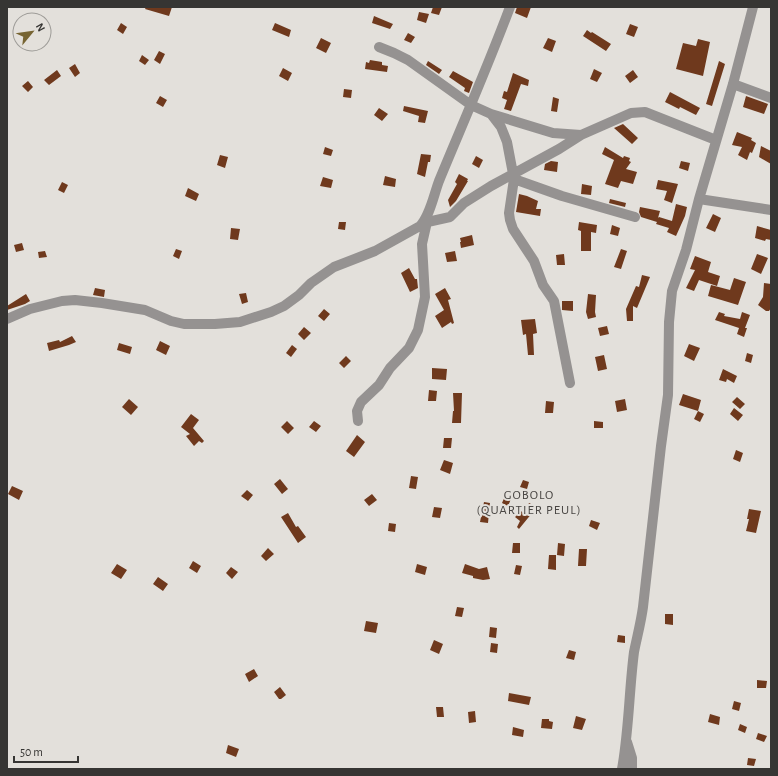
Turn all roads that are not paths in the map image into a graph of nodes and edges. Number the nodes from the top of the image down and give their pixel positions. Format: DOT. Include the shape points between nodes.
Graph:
graph roads {
  1 [pos="510,7"];
  2 [pos="753,7"];
  3 [pos="379,47"];
  4 [pos="733,84"];
  5 [pos="771,98"];
  6 [pos="471,105"];
  7 [pos="491,114"];
  8 [pos="581,135"];
  9 [pos="716,140"];
  10 [pos="513,177"];
  11 [pos="699,199"];
  12 [pos="771,210"];
  13 [pos="635,218"];
  14 [pos="425,223"];
  15 [pos="7,319"];
  16 [pos="570,383"];
  17 [pos="358,421"];
  18 [pos="627,742"];
  19 [pos="622,769"];
  20 [pos="632,769"];
  1 -- 6 [label="street"];
  2 -- 4 [label="street"];
  3 -- 6 [label="street" via="408,60"];
  4 -- 5 [label="street"];
  4 -- 9 [label="street"];
  6 -- 7 [label="street"];
  6 -- 14 [label="street"];
  7 -- 8 [label="street" via="553,133"];
  7 -- 10 [label="street" via="505,134"];
  8 -- 9 [label="street" via="631,113 645,112"];
  8 -- 10 [label="street"];
  9 -- 11 [label="street"];
  10 -- 13 [label="street" via="562,196"];
  10 -- 14 [label="street" via="464,203 450,216"];
  10 -- 16 [label="street" via="510,220 554,302"];
  11 -- 12 [label="street"];
  11 -- 18 [label="street" via="672,291 668,395 644,607 634,653"];
  14 -- 15 [label="street" via="375,251 329,269 284,306 240,322 184,324 145,310 75,300 30,309"];
  14 -- 17 [label="street" via="422,244 425,297 418,330 405,353 390,368 379,385 361,402 357,411"];
  18 -- 19 [label="street"];
  18 -- 20 [label="street" via="632,758"];
}
